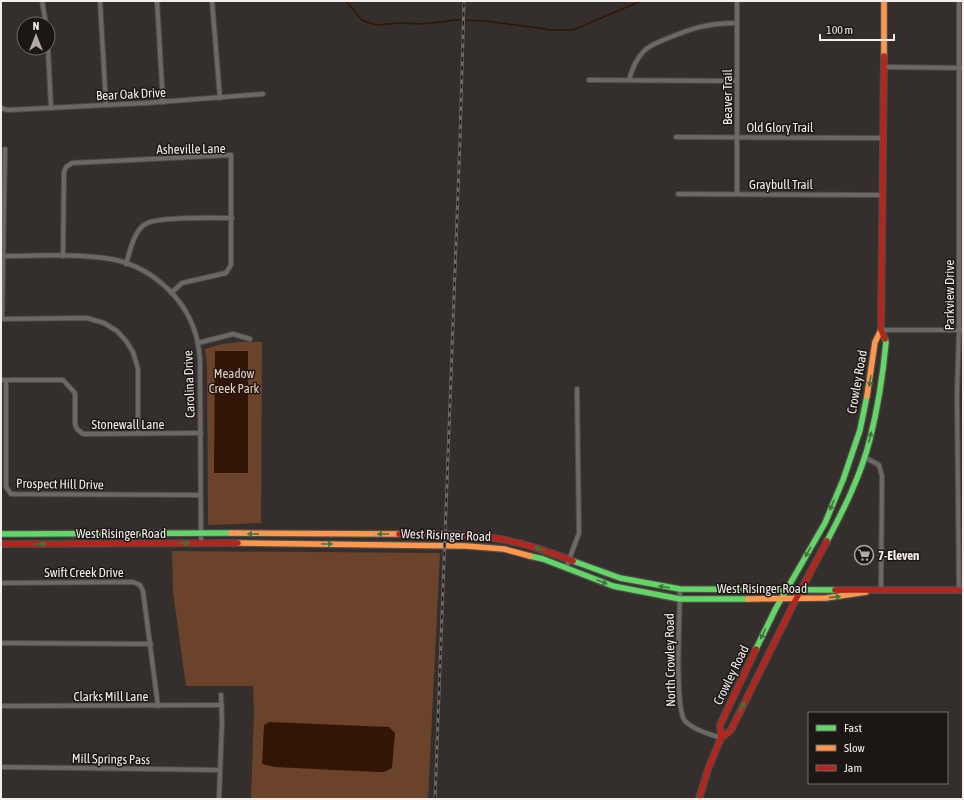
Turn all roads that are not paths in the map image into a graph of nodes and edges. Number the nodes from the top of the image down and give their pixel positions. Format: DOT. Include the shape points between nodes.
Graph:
graph roads {
  1 [pos="42,1"];
  2 [pos="100,1"];
  3 [pos="158,1"];
  4 [pos="212,1"];
  5 [pos="737,1"];
  6 [pos="884,1"];
  7 [pos="959,1"];
  8 [pos="45,16"];
  9 [pos="737,23"];
  10 [pos="48,56"];
  11 [pos="884,66"];
  12 [pos="961,68"];
  13 [pos="589,80"];
  14 [pos="629,80"];
  15 [pos="737,81"];
  16 [pos="263,94"];
  17 [pos="220,98"];
  18 [pos="163,102"];
  19 [pos="106,105"];
  20 [pos="1,108"];
  21 [pos="51,108"];
  22 [pos="676,137"];
  23 [pos="737,137"];
  24 [pos="884,138"];
  25 [pos="5,149"];
  26 [pos="678,194"];
  27 [pos="737,194"];
  28 [pos="883,195"];
  29 [pos="232,218"];
  30 [pos="2,256"];
  31 [pos="63,256"];
  32 [pos="126,264"];
  33 [pos="171,293"];
  34 [pos="2,319"];
  35 [pos="881,330"];
  36 [pos="961,330"];
  37 [pos="250,339"];
  38 [pos="198,343"];
  39 [pos="3,380"];
  40 [pos="577,389"];
  41 [pos="138,433"];
  42 [pos="201,433"];
  43 [pos="864,457"];
  44 [pos="200,495"];
  45 [pos="200,533"];
  46 [pos="1,534"];
  47 [pos="307,534"];
  48 [pos="201,543"];
  49 [pos="1,544"];
  50 [pos="260,544"];
  51 [pos="569,559"];
  52 [pos="566,568"];
  53 [pos="1,583"];
  54 [pos="680,589"];
  55 [pos="881,589"];
  56 [pos="786,590"];
  57 [pos="802,590"];
  58 [pos="961,590"];
  59 [pos="680,599"];
  60 [pos="780,599"];
  61 [pos="796,599"];
  62 [pos="1,643"];
  63 [pos="151,644"];
  64 [pos="221,695"];
  65 [pos="222,705"];
  66 [pos="1,706"];
  67 [pos="158,706"];
  68 [pos="721,738"];
  69 [pos="1,767"];
  70 [pos="220,770"];
  71 [pos="219,799"];
  72 [pos="699,799"];
  1 -- 8 [label="street"];
  2 -- 19 [label="street"];
  3 -- 18 [label="street"];
  4 -- 17 [label="street"];
  5 -- 9 [label="street, Beaver Trail"];
  6 -- 11 [label="main road, Crowley Road"];
  7 -- 12 [label="street, Parkview Drive"];
  9 -- 14 [label="street" via="705,25 653,45 638,58"];
  9 -- 15 [label="street, Beaver Trail"];
  10 -- 21 [label="street"];
  11 -- 12 [label="street"];
  11 -- 24 [label="main road, Crowley Road"];
  12 -- 36 [label="street, Parkview Drive"];
  13 -- 14 [label="street"];
  14 -- 15 [label="street"];
  15 -- 23 [label="street, Beaver Trail"];
  16 -- 17 [label="street, Bear Oak Drive"];
  17 -- 18 [label="street, Bear Oak Drive"];
  18 -- 19 [label="street, Bear Oak Drive"];
  19 -- 21 [label="street, Bear Oak Drive"];
  20 -- 21 [label="street, Bear Oak Drive"];
  22 -- 23 [label="street, Old Glory Trail"];
  23 -- 24 [label="street, Old Glory Trail"];
  23 -- 27 [label="street, Beaver Trail"];
  24 -- 28 [label="main road, Crowley Road"];
  25 -- 30 [label="street"];
  26 -- 27 [label="street, Graybull Trail"];
  27 -- 28 [label="street, Graybull Trail"];
  28 -- 35 [label="main road, Crowley Road"];
  29 -- 31 [label="street, Asheville Lane" via="231,155 72,164 66,167 64,172"];
  29 -- 32 [label="street" via="156,220 144,224 137,233"];
  29 -- 33 [label="street, Asheville Lane" via="232,265 226,273 182,283"];
  30 -- 31 [label="street, Carolina Drive"];
  30 -- 34 [label="street"];
  31 -- 32 [label="street, Carolina Drive" via="112,259"];
  32 -- 33 [label="street, Carolina Drive" via="142,270 166,286"];
  33 -- 38 [label="street, Carolina Drive" via="184,309"];
  34 -- 41 [label="street" via="87,318 104,323 117,332 133,352 138,369"];
  35 -- 36 [label="street"];
  43 -- 35 [label="main road, Crowley Road, one-way" via="883,375 886,342"];
  35 -- 56 [label="main road, Crowley Road, one-way" via="875,342 861,424 843,480 825,523"];
  36 -- 58 [label="street, Parkview Drive" via="957,394"];
  37 -- 38 [label="street" via="233,334"];
  38 -- 42 [label="street, Carolina Drive"];
  39 -- 41 [label="street, Stonewall Lane" via="63,380 75,393 75,424 83,434"];
  39 -- 44 [label="street, Prospect Hill Drive" via="6,487 12,494"];
  40 -- 51 [label="street" via="580,520 579,533"];
  41 -- 42 [label="street, Stonewall Lane"];
  42 -- 44 [label="street, Carolina Drive"];
  43 -- 55 [label="street" via="879,465 882,476"];
  43 -- 57 [label="main road, Crowley Road" via="846,505"];
  44 -- 45 [label="street, Carolina Drive"];
  45 -- 46 [label="main road, West Risinger Road"];
  47 -- 45 [label="main road, West Risinger Road, one-way"];
  45 -- 48 [label="street, Carolina Drive"];
  47 -- 50 [label="main road" via="302,541"];
  51 -- 47 [label="main road, West Risinger Road, one-way" via="523,544 478,536"];
  49 -- 48 [label="main road, West Risinger Road, one-way"];
  48 -- 50 [label="main road, West Risinger Road"];
  50 -- 52 [label="main road, West Risinger Road, one-way" via="466,546 504,549"];
  51 -- 52 [label="street"];
  54 -- 51 [label="main road, West Risinger Road, one-way" via="620,578"];
  52 -- 59 [label="main road, West Risinger Road, one-way" via="613,586"];
  53 -- 63 [label="street, Swift Creek Drive" via="133,582 140,585 143,590"];
  54 -- 56 [label="main road, West Risinger Road"];
  54 -- 59 [label="street, North Crowley Road"];
  55 -- 57 [label="main road, West Risinger Road"];
  55 -- 58 [label="main road, West Risinger Road"];
  61 -- 55 [label="main road, West Risinger Road, one-way" via="844,596"];
  56 -- 57 [label="main road, West Risinger Road"];
  56 -- 60 [label="main road, Crowley Road"];
  57 -- 61 [label="main road, Crowley Road"];
  59 -- 60 [label="main road, West Risinger Road"];
  59 -- 68 [label="street, North Crowley Road" via="680,708 685,720 692,726"];
  60 -- 61 [label="main road, West Risinger Road"];
  60 -- 68 [label="main road, Crowley Road, one-way" via="720,725"];
  68 -- 61 [label="main road, Crowley Road, one-way" via="731,730"];
  62 -- 63 [label="street"];
  63 -- 67 [label="street, Swift Creek Drive"];
  64 -- 65 [label="street"];
  65 -- 67 [label="street, Clarks Mill Lane"];
  65 -- 70 [label="street"];
  66 -- 67 [label="street, Clarks Mill Lane"];
  68 -- 72 [label="main road"];
  69 -- 70 [label="street, Mill Springs Pass"];
  70 -- 71 [label="street"];
}
